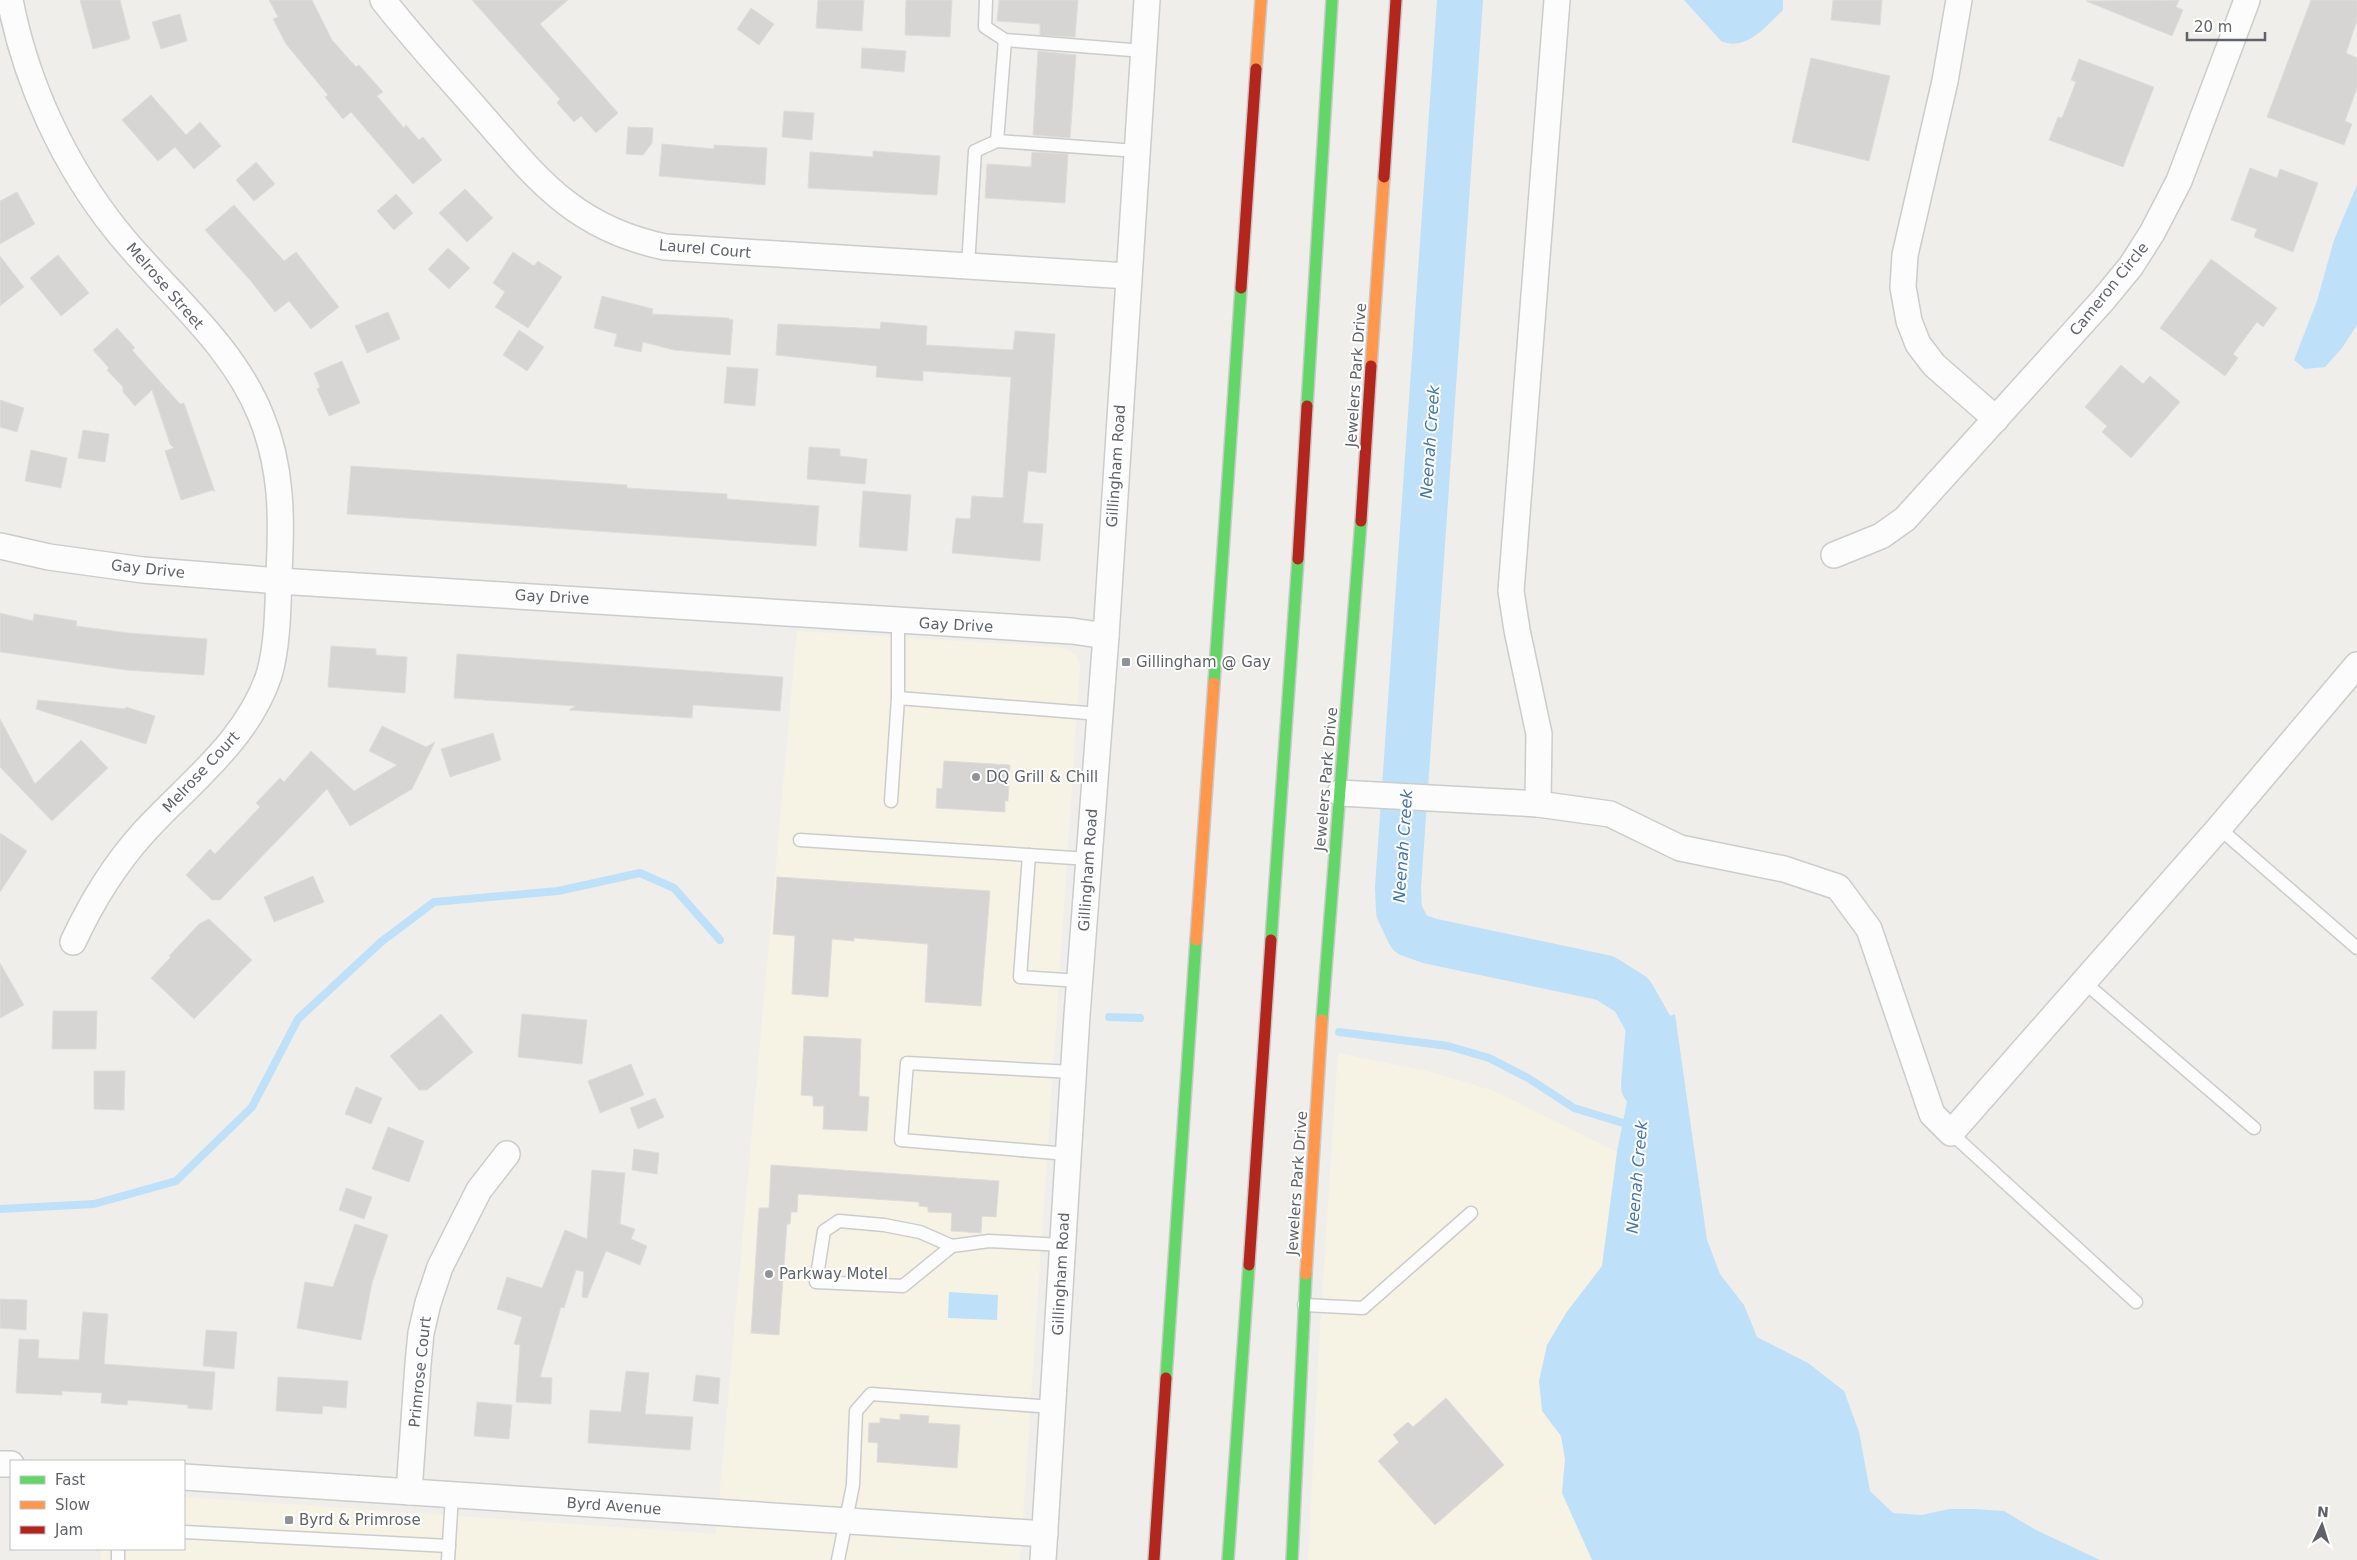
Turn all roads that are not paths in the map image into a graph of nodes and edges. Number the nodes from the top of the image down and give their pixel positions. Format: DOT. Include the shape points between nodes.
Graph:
graph roads {
  1 [pos="10,0"];
  2 [pos="383,0"];
  3 [pos="986,0"];
  4 [pos="1146,0"];
  5 [pos="1261,0"];
  6 [pos="1332,0"];
  7 [pos="1396,0"];
  8 [pos="1557,0"];
  9 [pos="1959,0"];
  10 [pos="2247,0"];
  11 [pos="1005,40"];
  12 [pos="1144,51"];
  13 [pos="997,141"];
  14 [pos="1137,151"];
  15 [pos="968,267"];
  16 [pos="1128,276"];
  17 [pos="1996,419"];
  18 [pos="0,546"];
  19 [pos="1834,555"];
  20 [pos="279,581"];
  21 [pos="898,621"];
  22 [pos="1106,636"];
  23 [pos="2356,670"];
  24 [pos="898,698"];
  25 [pos="1100,714"];
  26 [pos="1340,793"];
  27 [pos="891,800"];
  28 [pos="1538,804"];
  29 [pos="2220,828"];
  30 [pos="800,840"];
  31 [pos="1028,855"];
  32 [pos="1089,859"];
  33 [pos="73,942"];
  34 [pos="2357,948"];
  35 [pos="1080,981"];
  36 [pos="2084,982"];
  37 [pos="1074,1072"];
  38 [pos="2254,1128"];
  39 [pos="1951,1133"];
  40 [pos="507,1154"];
  41 [pos="1068,1154"];
  42 [pos="1471,1213"];
  43 [pos="1063,1245"];
  44 [pos="952,1246"];
  45 [pos="2136,1302"];
  46 [pos="1304,1305"];
  47 [pos="1053,1407"];
  48 [pos="185,1477"];
  49 [pos="409,1492"];
  50 [pos="452,1495"];
  51 [pos="846,1521"];
  52 [pos="185,1532"];
  53 [pos="1045,1534"];
  54 [pos="449,1546"];
  55 [pos="448,1560"];
  56 [pos="838,1560"];
  57 [pos="1044,1560"];
  58 [pos="1154,1560"];
  59 [pos="1228,1560"];
  60 [pos="1292,1560"];
  1 -- 20 [label="street, Melrose Street" via="32,78 55,132 83,183 117,231 234,366 260,414 277,465 280,492"];
  2 -- 15 [label="street, Laurel Court" via="540,181 576,212 619,234 665,248"];
  3 -- 11 [label="lane" via="985,27"];
  4 -- 12 [label="street, Gillingham Road"];
  5 -- 58 [label="main road"];
  6 -- 59 [label="main road" via="1297,572"];
  7 -- 26 [label="main road, Jewelers Park Drive"];
  8 -- 28 [label="street" via="1511,591 1539,734"];
  9 -- 17 [label="street" via="1905,255 1903,287 1909,321 1918,344 1934,365"];
  10 -- 17 [label="street, Cameron Circle" via="2179,181 2152,233 2131,266 2103,300"];
  11 -- 12 [label="lane"];
  11 -- 13 [label="lane"];
  12 -- 14 [label="street, Gillingham Road"];
  13 -- 14 [label="lane"];
  13 -- 15 [label="lane" via="975,151"];
  14 -- 16 [label="street, Gillingham Road"];
  15 -- 16 [label="street, Laurel Court"];
  16 -- 22 [label="street, Gillingham Road"];
  17 -- 19 [label="street, Cameron Circle" via="1905,519 1881,536"];
  18 -- 20 [label="street, Gay Drive" via="49,557 143,570"];
  20 -- 21 [label="street, Gay Drive"];
  20 -- 33 [label="street, Melrose Court" via="273,657 255,708 226,748 122,858 102,887"];
  21 -- 22 [label="street, Gay Drive"];
  21 -- 24 [label="lane"];
  22 -- 25 [label="street, Gillingham Road"];
  23 -- 29 [label="street"];
  24 -- 25 [label="lane"];
  24 -- 27 [label="lane"];
  25 -- 32 [label="street, Gillingham Road"];
  26 -- 28 [label="street"];
  26 -- 46 [label="main road, Jewelers Park Drive"];
  28 -- 39 [label="street" via="1610,814 1680,848 1784,869 1838,887 1870,929 1932,1114"];
  29 -- 34 [label="lane"];
  29 -- 36 [label="street"];
  30 -- 31 [label="lane"];
  31 -- 32 [label="lane"];
  31 -- 35 [label="lane" via="1020,978"];
  32 -- 35 [label="street, Gillingham Road"];
  35 -- 37 [label="street, Gillingham Road"];
  36 -- 38 [label="lane"];
  36 -- 39 [label="street"];
  37 -- 41 [label="street, Gillingham Road"];
  37 -- 41 [label="lane" via="907,1062 901,1140"];
  39 -- 45 [label="lane"];
  40 -- 49 [label="street, Primrose Court" via="479,1190 440,1267 428,1303 420,1340"];
  41 -- 43 [label="street, Gillingham Road"];
  42 -- 46 [label="lane" via="1364,1308"];
  43 -- 44 [label="lane" via="988,1241"];
  43 -- 47 [label="street, Gillingham Road"];
  44 -- 44 [label="lane" via="920,1232 884,1224 839,1221 824,1231 816,1282 903,1286"];
  46 -- 60 [label="main road, Jewelers Park Drive"];
  47 -- 51 [label="lane" via="871,1394 856,1411 853,1485"];
  47 -- 53 [label="street, Gillingham Road"];
  48 -- 49 [label="street, Byrd Avenue"];
  49 -- 50 [label="street, Byrd Avenue"];
  50 -- 51 [label="street, Byrd Avenue"];
  50 -- 54 [label="lane"];
  51 -- 53 [label="street, Byrd Avenue"];
  51 -- 56 [label="lane"];
  52 -- 54 [label="lane"];
  53 -- 57 [label="street, Gillingham Road"];
  54 -- 55 [label="lane"];
}
